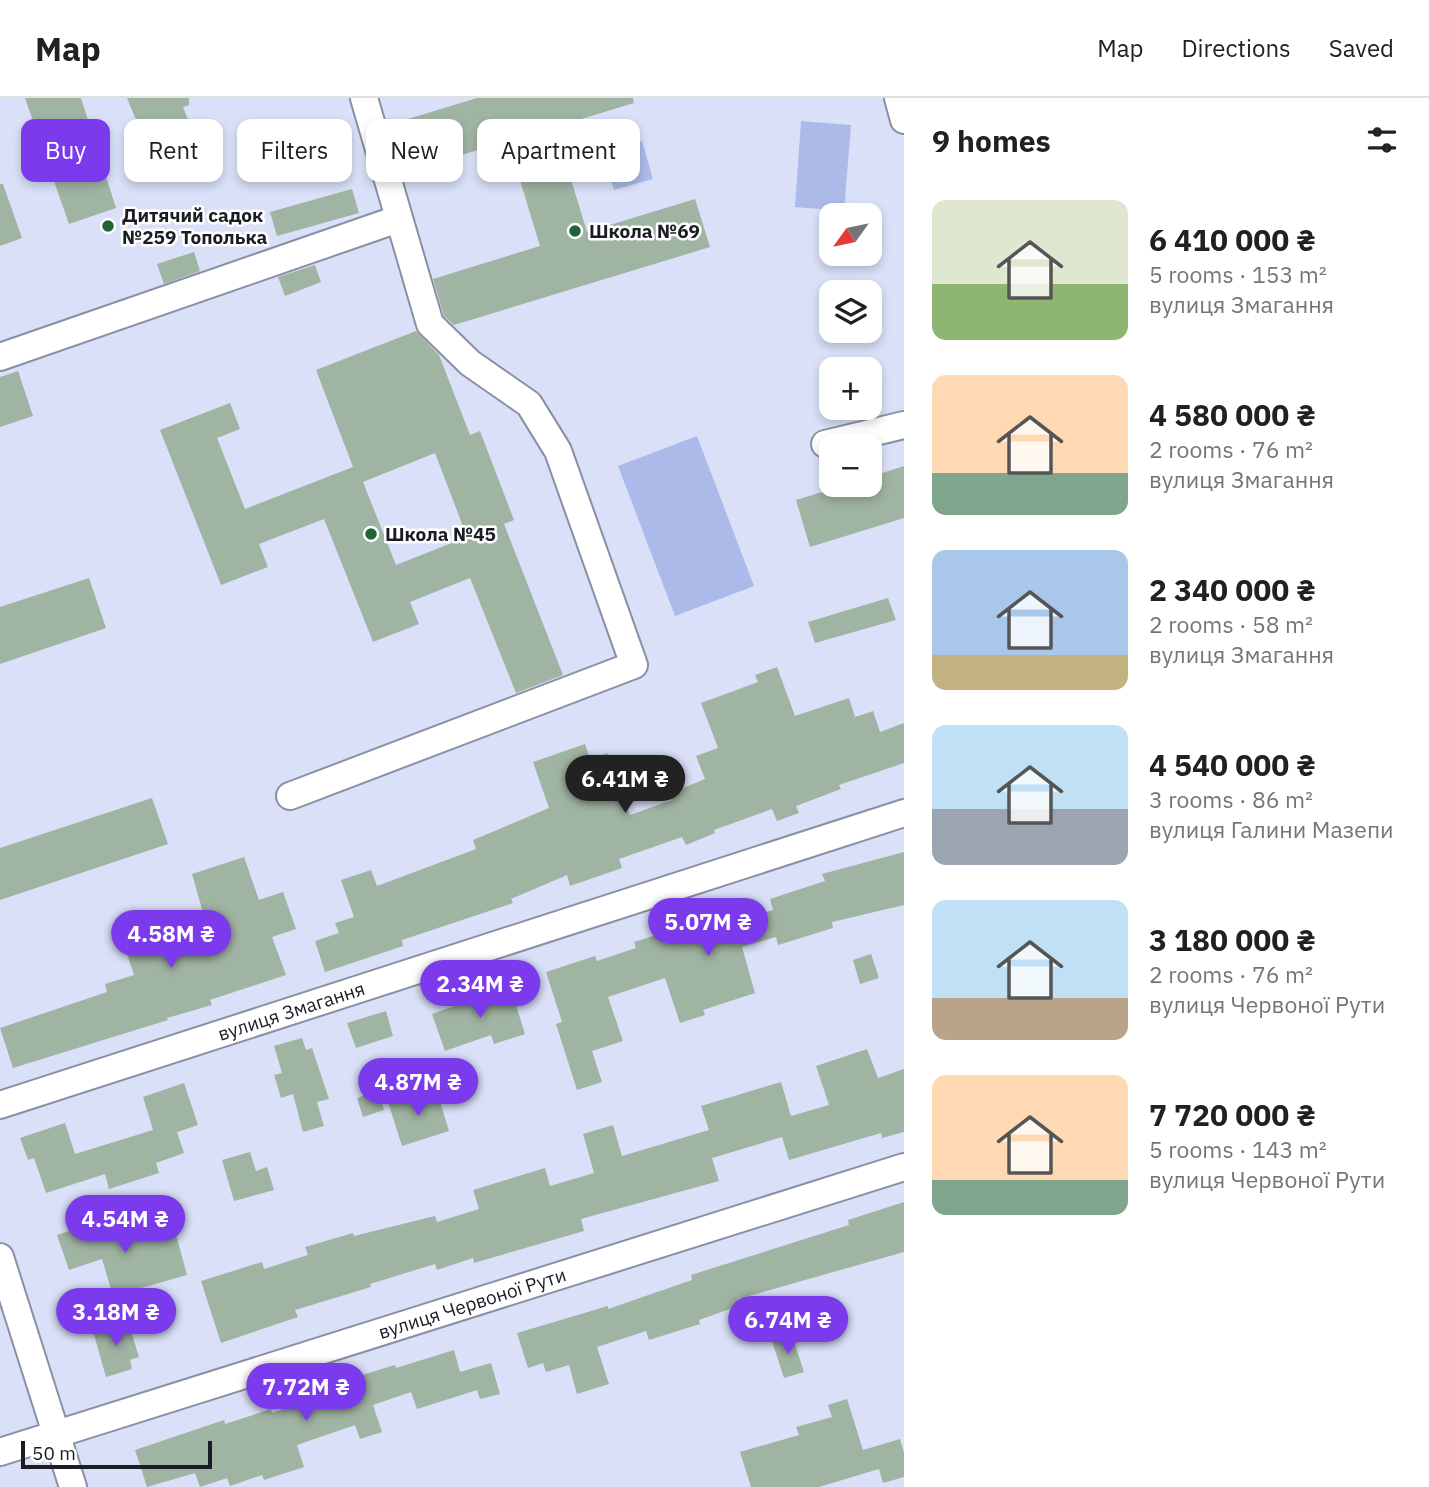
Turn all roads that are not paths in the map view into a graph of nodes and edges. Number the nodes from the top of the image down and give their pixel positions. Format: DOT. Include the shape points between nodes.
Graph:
graph roads {
  1 [pos="364,98"];
  2 [pos="898,98"];
  3 [pos="904,120"];
  4 [pos="398,219"];
  5 [pos="0,357"];
  6 [pos="904,425"];
  7 [pos="867,434"];
  8 [pos="290,796"];
  9 [pos="904,813"];
  10 [pos="0,1105"];
  11 [pos="904,1167"];
  12 [pos="0,1257"];
  13 [pos="55,1433"];
  14 [pos="0,1452"];
  15 [pos="73,1487"];
  1 -- 4 [label="street"];
  2 -- 3 [label="street"];
  4 -- 5 [label="street"];
  4 -- 8 [label="street" via="430,324 470,363 529,404 558,451 634,665"];
  6 -- 7 [label="street"];
  9 -- 10 [label="street, вулиця Змагання"];
  11 -- 13 [label="street, вулиця Червоної Рути"];
  12 -- 13 [label="street"];
  13 -- 14 [label="street, вулиця Червоної Рути"];
  13 -- 15 [label="street"];
}
